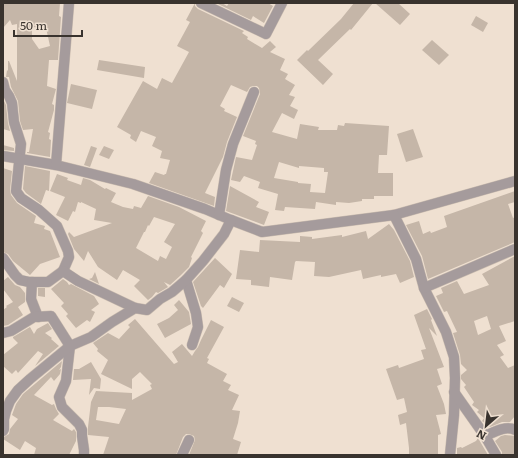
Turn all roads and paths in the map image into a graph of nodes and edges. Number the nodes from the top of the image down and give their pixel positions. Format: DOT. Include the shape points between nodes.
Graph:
graph roads {
  1 [pos="68,3"];
  2 [pos="201,3"];
  3 [pos="282,3"];
  4 [pos="4,88"];
  5 [pos="254,92"];
  6 [pos="3,156"];
  7 [pos="19,159"];
  8 [pos="56,165"];
  9 [pos="515,181"];
  10 [pos="219,215"];
  11 [pos="394,216"];
  12 [pos="230,220"];
  13 [pos="515,249"];
  14 [pos="3,259"];
  15 [pos="63,271"];
  16 [pos="186,280"];
  17 [pos="32,282"];
  18 [pos="424,288"];
  19 [pos="134,308"];
  20 [pos="38,317"];
  21 [pos="3,333"];
  22 [pos="192,345"];
  23 [pos="70,346"];
  24 [pos="454,392"];
  25 [pos="515,430"];
  26 [pos="3,431"];
  27 [pos="485,436"];
  28 [pos="189,440"];
  29 [pos="84,455"];
  30 [pos="182,455"];
  31 [pos="450,455"];
  32 [pos="496,455"];
  1 -- 8 [label="street"];
  2 -- 3 [label="street" via="266,34"];
  4 -- 7 [label="street" via="12,103 14,122 21,144"];
  5 -- 10 [label="street" via="229,158"];
  6 -- 7 [label="street"];
  7 -- 8 [label="street"];
  7 -- 15 [label="street" via="16,191 21,198 57,226 69,257"];
  8 -- 10 [label="street" via="133,184"];
  9 -- 11 [label="street"];
  10 -- 12 [label="street"];
  11 -- 12 [label="street" via="262,232"];
  11 -- 18 [label="street" via="416,259"];
  12 -- 16 [label="street" via="224,234"];
  13 -- 18 [label="street"];
  14 -- 17 [label="street" via="20,280"];
  15 -- 17 [label="street" via="48,282"];
  15 -- 19 [label="street"];
  16 -- 19 [label="street" via="147,310"];
  16 -- 22 [label="street" via="198,327"];
  17 -- 20 [label="street" via="31,299"];
  18 -- 24 [label="street" via="446,332 454,358"];
  19 -- 23 [label="street" via="91,337"];
  20 -- 21 [label="street"];
  20 -- 23 [label="street" via="51,316"];
  23 -- 26 [label="street" via="18,390 6,411"];
  23 -- 29 [label="street" via="66,381 59,397 62,407 82,430"];
  24 -- 27 [label="street"];
  24 -- 31 [label="street"];
  25 -- 27 [label="street" via="499,430"];
  27 -- 32 [label="street"];
  28 -- 30 [label="street"];
}
